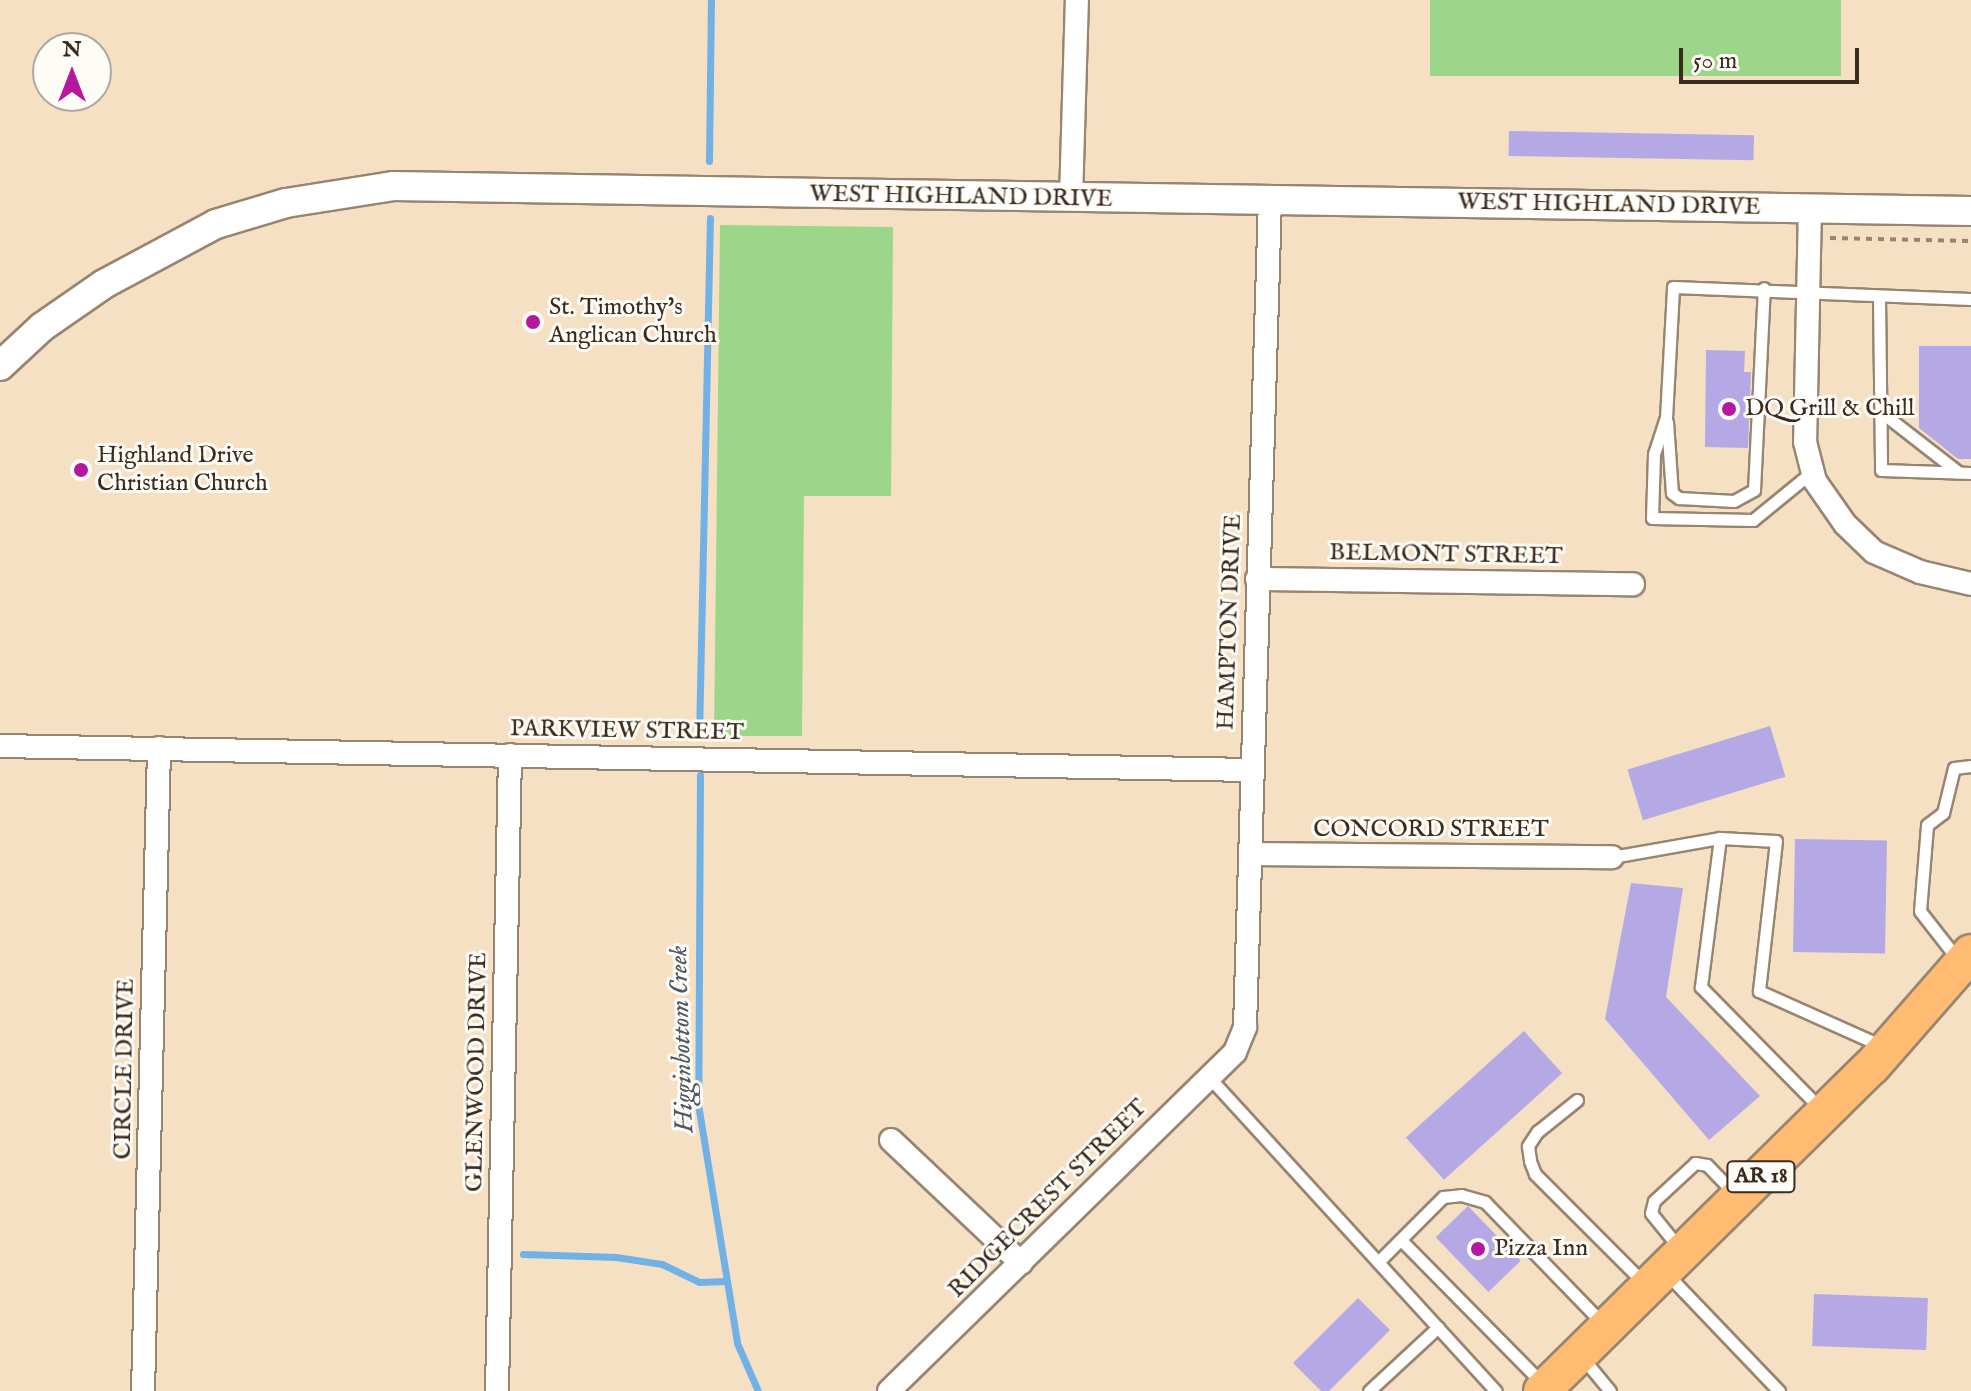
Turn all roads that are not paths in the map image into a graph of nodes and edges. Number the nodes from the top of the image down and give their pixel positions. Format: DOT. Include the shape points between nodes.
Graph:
graph roads {
  1 [pos="1077,0"];
  2 [pos="1071,199"];
  3 [pos="1270,201"];
  4 [pos="1810,207"];
  5 [pos="1971,211"];
  6 [pos="1764,288"];
  7 [pos="1808,296"];
  8 [pos="1879,298"];
  9 [pos="1971,299"];
  10 [pos="0,366"];
  11 [pos="1881,412"];
  12 [pos="1666,418"];
  13 [pos="1813,471"];
  14 [pos="1965,472"];
  15 [pos="1257,579"];
  16 [pos="1633,584"];
  17 [pos="1971,584"];
  18 [pos="0,746"];
  19 [pos="159,748"];
  20 [pos="510,755"];
  21 [pos="1971,766"];
  22 [pos="1252,770"];
  23 [pos="1720,838"];
  24 [pos="1250,854"];
  25 [pos="1612,857"];
  26 [pos="1968,964"];
  27 [pos="1240,1042"];
  28 [pos="1888,1048"];
  29 [pos="1209,1077"];
  30 [pos="1577,1100"];
  31 [pos="1825,1113"];
  32 [pos="891,1140"];
  33 [pos="1740,1198"];
  34 [pos="1401,1240"];
  35 [pos="1378,1262"];
  36 [pos="1021,1263"];
  37 [pos="1666,1271"];
  38 [pos="1438,1327"];
  39 [pos="1607,1328"];
  40 [pos="1580,1355"];
  41 [pos="1544,1389"];
  42 [pos="143,1391"];
  43 [pos="497,1391"];
  44 [pos="889,1391"];
  45 [pos="1369,1391"];
  46 [pos="1496,1391"];
  47 [pos="1610,1391"];
  48 [pos="1779,1391"];
  1 -- 2 [label="street"];
  2 -- 3 [label="street, WEST HIGHLAND DRIVE"];
  2 -- 10 [label="street, WEST HIGHLAND DRIVE" via="393,186 338,192 251,212 169,246 62,312"];
  3 -- 4 [label="street, WEST HIGHLAND DRIVE"];
  3 -- 15 [label="street, HAMPTON DRIVE"];
  4 -- 5 [label="street, WEST HIGHLAND DRIVE"];
  4 -- 7 [label="street"];
  6 -- 7 [label="lane"];
  6 -- 12 [label="lane" via="1673,287"];
  6 -- 12 [label="lane" via="1758,479 1748,496 1679,498 1672,493"];
  7 -- 8 [label="lane"];
  7 -- 13 [label="street" via="1805,442"];
  8 -- 9 [label="lane"];
  8 -- 11 [label="lane"];
  11 -- 14 [label="lane"];
  11 -- 14 [label="lane" via="1881,470"];
  12 -- 13 [label="lane" via="1654,454 1652,518 1753,520"];
  13 -- 17 [label="street" via="1845,524 1874,552 1920,572"];
  15 -- 16 [label="street, BELMONT STREET"];
  15 -- 22 [label="street, HAMPTON DRIVE"];
  18 -- 19 [label="street, PARKVIEW STREET"];
  19 -- 20 [label="street, PARKVIEW STREET"];
  19 -- 42 [label="street, CIRCLE DRIVE"];
  20 -- 22 [label="street, PARKVIEW STREET"];
  20 -- 43 [label="street, GLENWOOD DRIVE"];
  21 -- 26 [label="lane" via="1954,768 1943,813 1927,825 1920,911"];
  22 -- 24 [label="street, HAMPTON DRIVE"];
  23 -- 25 [label="lane"];
  23 -- 28 [label="lane" via="1776,841 1759,991"];
  23 -- 31 [label="lane" via="1701,987"];
  24 -- 25 [label="street, CONCORD STREET"];
  24 -- 27 [label="street, HAMPTON DRIVE" via="1245,1027"];
  26 -- 28 [label="main road, AR 18"];
  27 -- 29 [label="street, RIDGECREST STREET"];
  28 -- 31 [label="main road, AR 18"];
  29 -- 35 [label="lane"];
  29 -- 36 [label="street, RIDGECREST STREET"];
  30 -- 37 [label="lane" via="1537,1132 1528,1146 1535,1174"];
  31 -- 33 [label="main road, AR 18"];
  32 -- 36 [label="street"];
  33 -- 37 [label="main road, AR 18"];
  33 -- 37 [label="lane" via="1702,1162 1654,1201 1651,1213"];
  34 -- 35 [label="lane"];
  34 -- 39 [label="lane" via="1443,1197 1461,1195 1485,1202"];
  34 -- 41 [label="lane"];
  35 -- 38 [label="lane"];
  36 -- 44 [label="street, RIDGECREST STREET"];
  37 -- 39 [label="main road, AR 18"];
  37 -- 48 [label="lane"];
  38 -- 45 [label="lane"];
  38 -- 46 [label="lane"];
  39 -- 40 [label="main road, AR 18"];
  40 -- 41 [label="main road, AR 18"];
  40 -- 47 [label="lane"];
}
